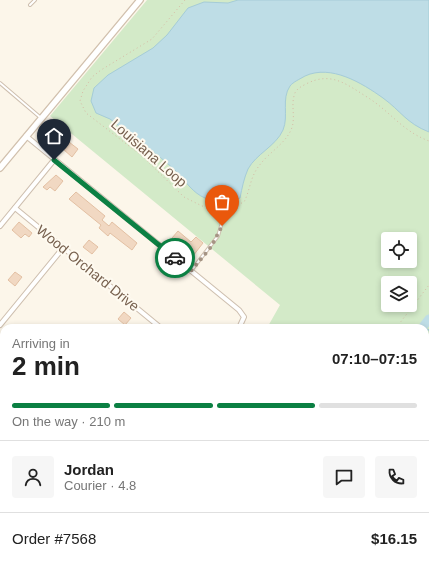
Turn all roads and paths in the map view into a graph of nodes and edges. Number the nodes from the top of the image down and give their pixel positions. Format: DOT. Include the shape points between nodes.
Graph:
graph roads {
  1 [pos="35,0"];
  2 [pos="140,0"];
  3 [pos="185,0"];
  4 [pos="30,5"];
  5 [pos="0,83"];
  6 [pos="42,118"];
  7 [pos="26,136"];
  8 [pos="429,142"];
  9 [pos="54,160"];
  10 [pos="0,168"];
  11 [pos="15,208"];
  12 [pos="226,209"];
  13 [pos="0,226"];
  14 [pos="63,248"];
  15 [pos="191,271"];
  16 [pos="429,285"];
  17 [pos="1,324"];
  18 [pos="157,324"];
  19 [pos="241,324"];
  20 [pos="399,324"];
  1 -- 4 [label="lane"];
  2 -- 6 [label="street"];
  3 -- 12 [label="path, Louisiana Loop" via="152,39 92,77 80,101 86,113 142,156 184,197 208,208"];
  5 -- 6 [label="lane"];
  6 -- 7 [label="street"];
  7 -- 9 [label="street"];
  7 -- 10 [label="street"];
  8 -- 12 [label="path, Louisiana Loop" via="405,129 382,107 342,83 327,78 314,80 301,86 294,94 292,128 258,166 244,202"];
  9 -- 11 [label="street"];
  9 -- 15 [label="street"];
  11 -- 13 [label="street"];
  11 -- 14 [label="street, Wood Orchard Drive"];
  12 -- 15 [label="lane" via="218,236"];
  14 -- 17 [label="street"];
  14 -- 18 [label="street, Wood Orchard Drive"];
  15 -- 19 [label="street" via="242,314"];
  16 -- 20 [label="path"];
}
